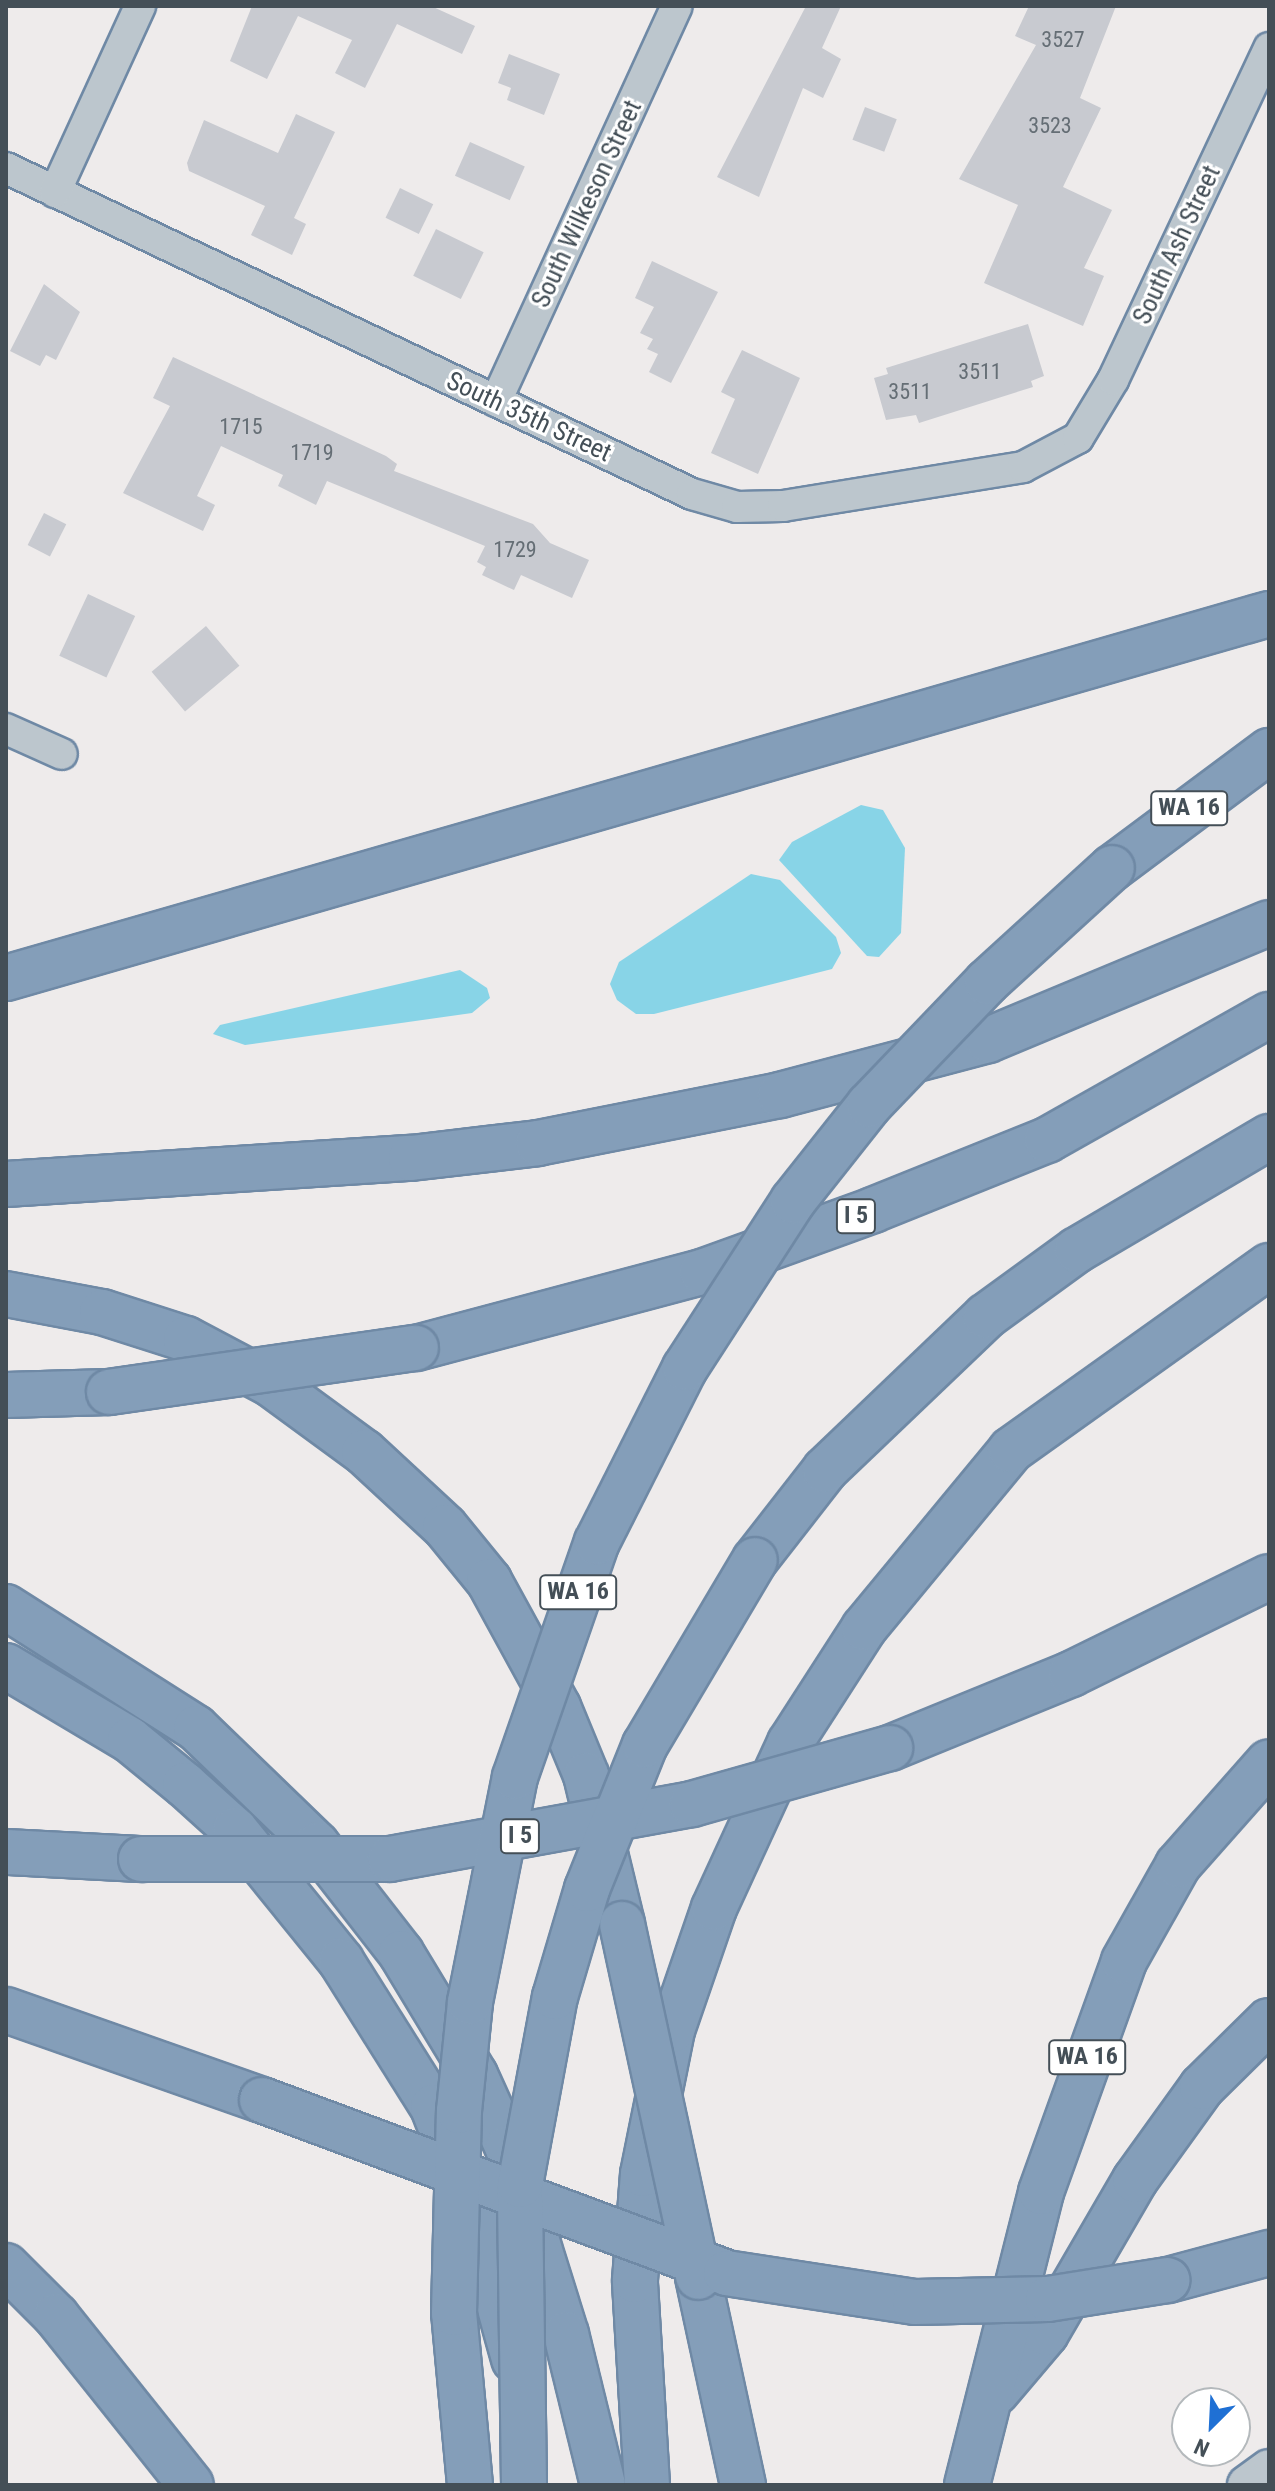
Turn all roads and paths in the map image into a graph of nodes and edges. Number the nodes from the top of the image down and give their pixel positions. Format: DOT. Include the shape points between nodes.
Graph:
graph roads {
  1 [pos="140,6"];
  2 [pos="677,6"];
  3 [pos="1269,48"];
  4 [pos="10,180"];
  5 [pos="55,192"];
  6 [pos="496,401"];
  7 [pos="1078,438"];
  8 [pos="1269,614"];
  9 [pos="6,729"];
  10 [pos="1269,751"];
  11 [pos="62,754"];
  12 [pos="1269,923"];
  13 [pos="6,978"];
  14 [pos="1269,1015"];
  15 [pos="1269,1137"];
  16 [pos="6,1184"];
  17 [pos="1269,1266"];
  18 [pos="6,1294"];
  19 [pos="6,1395"];
  20 [pos="1269,1577"];
  21 [pos="6,1607"];
  22 [pos="6,1666"];
  23 [pos="1269,1762"];
  24 [pos="6,1852"];
  25 [pos="6,2010"];
  26 [pos="1269,2021"];
  27 [pos="1269,2253"];
  28 [pos="6,2266"];
  29 [pos="717,2364"];
  30 [pos="995,2394"];
  31 [pos="1269,2469"];
  32 [pos="191,2485"];
  33 [pos="470,2485"];
  34 [pos="524,2485"];
  35 [pos="545,2485"];
  36 [pos="603,2485"];
  37 [pos="647,2485"];
  38 [pos="732,2485"];
  39 [pos="743,2485"];
  40 [pos="967,2485"];
  41 [pos="1247,2485"];
  1 -- 5 [label="street"];
  2 -- 6 [label="street, South Wilkeson Street"];
  3 -- 7 [label="street, South Ash Street" via="1113,380"];
  4 -- 5 [label="street, South 35th Street"];
  5 -- 6 [label="street, South 35th Street"];
  6 -- 7 [label="street, South 35th Street" via="692,494 749,508 1023,467"];
  8 -- 13 [label="highway"];
  9 -- 11 [label="street"];
  10 -- 33 [label="highway, WA 16, bridge" via="1112,868 987,982 869,1105 793,1201 685,1368 597,1542 515,1777 470,2002 459,2111 454,2313"];
  12 -- 16 [label="highway" via="988,1040 780,1095 538,1143 425,1157"];
  14 -- 19 [label="highway, I 5, bridge" via="1047,1140 702,1272 416,1348 109,1392"];
  15 -- 34 [label="highway, bridge" via="1077,1250 986,1316 825,1470 755,1560 645,1745 587,1889 555,1997 520,2185"];
  17 -- 37 [label="highway" via="1011,1450 864,1628 790,1743 714,1908 677,2017 643,2174 635,2280"];
  18 -- 29 [label="highway, bridge" via="102,1312 186,1339 271,1384 364,1452 445,1527 489,1581 558,1707 586,1775"];
  20 -- 24 [label="highway, I 5, bridge" via="1071,1674 890,1748 692,1804 390,1859 141,1859"];
  21 -- 36 [label="highway" via="196,1728 317,1845 401,1953 475,2075 508,2148 566,2334"];
  22 -- 35 [label="highway" via="130,1740 235,1830 391,2032 433,2107 473,2211"];
  23 -- 30 [label="highway, WA 16" via="1178,1865 1124,1961 1041,2192"];
  25 -- 27 [label="highway, bridge" via="262,2100 646,2248 755,2279 901,2301 970,2303 1168,2280"];
  26 -- 30 [label="highway" via="1202,2087 1135,2180 1046,2333"];
  28 -- 32 [label="highway" via="56,2316"];
  29 -- 38 [label="highway"];
  29 -- 39 [label="highway"];
  30 -- 40 [label="highway, WA 16"];
  31 -- 41 [label="street"];
}
